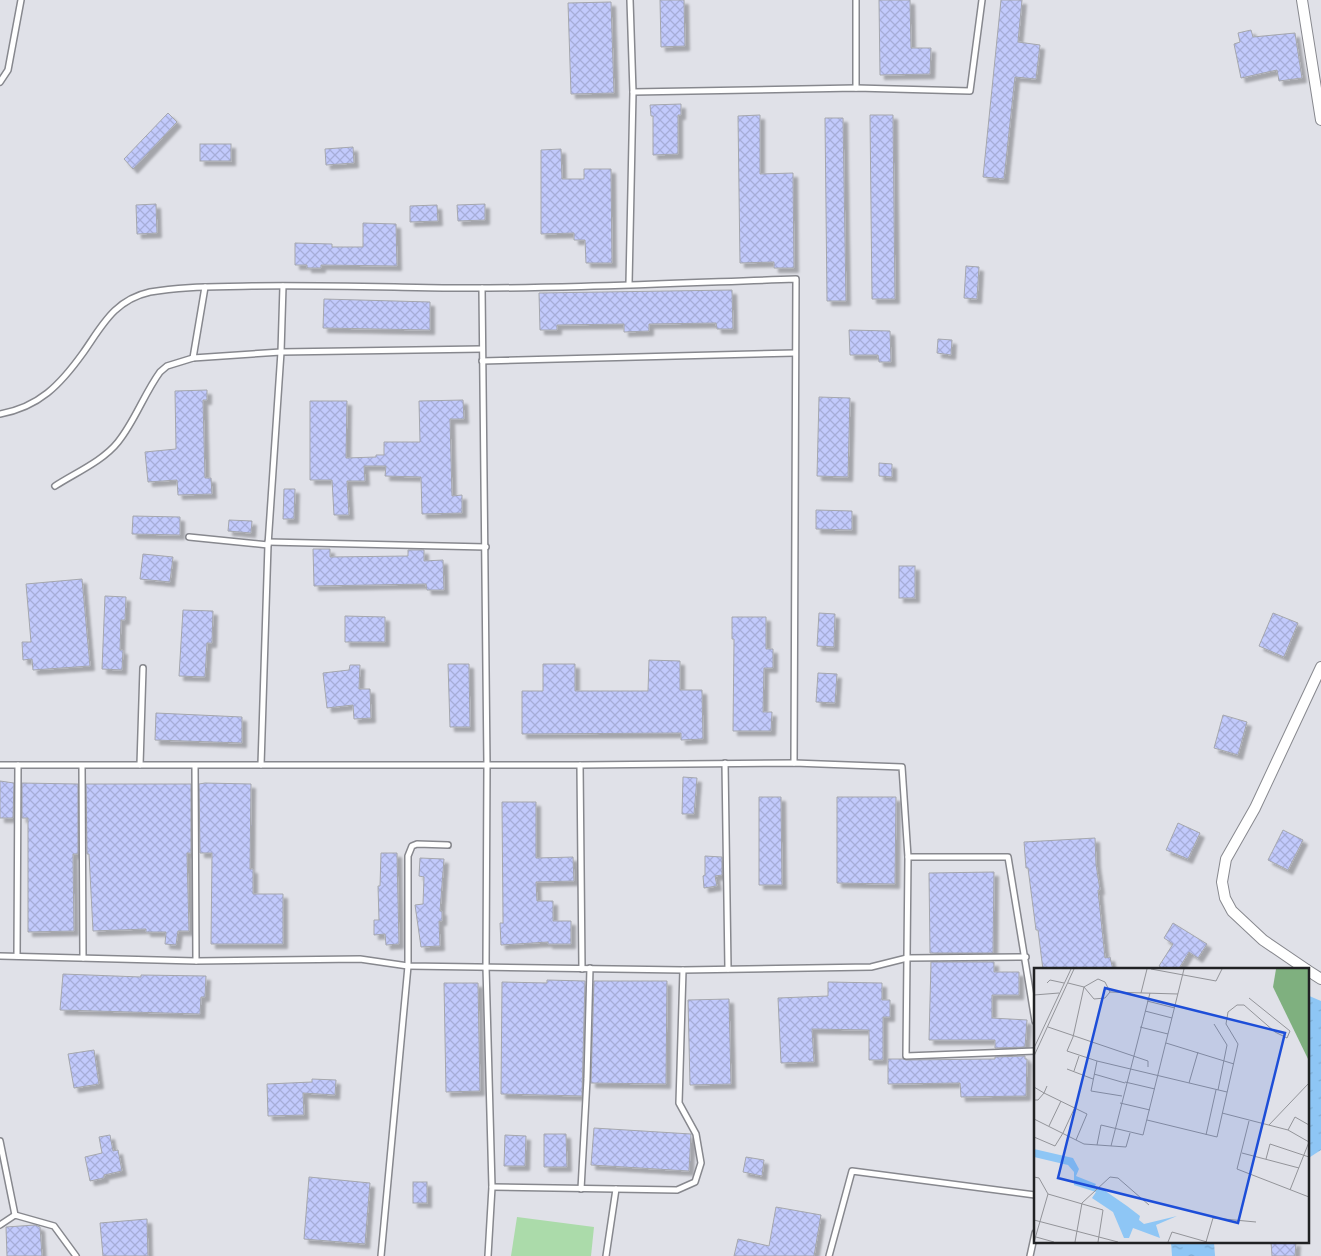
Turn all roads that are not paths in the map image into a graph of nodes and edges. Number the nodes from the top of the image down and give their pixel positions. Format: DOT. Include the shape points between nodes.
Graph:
graph roads {
  1 [pos="21,0"];
  2 [pos="630,0"];
  3 [pos="856,0"];
  4 [pos="982,0"];
  5 [pos="1302,0"];
  6 [pos="0,82"];
  7 [pos="856,88"];
  8 [pos="633,92"];
  9 [pos="1321,120"];
  10 [pos="629,284"];
  11 [pos="284,286"];
  12 [pos="205,287"];
  13 [pos="482,288"];
  14 [pos="482,349"];
  15 [pos="281,352"];
  16 [pos="795,353"];
  17 [pos="193,358"];
  18 [pos="482,361"];
  19 [pos="0,414"];
  20 [pos="55,486"];
  21 [pos="189,537"];
  22 [pos="268,543"];
  23 [pos="486,547"];
  24 [pos="1321,667"];
  25 [pos="143,668"];
  26 [pos="725,763"];
  27 [pos="794,763"];
  28 [pos="260,764"];
  29 [pos="487,764"];
  30 [pos="0,765"];
  31 [pos="18,765"];
  32 [pos="140,765"];
  33 [pos="580,765"];
  34 [pos="82,766"];
  35 [pos="195,766"];
  36 [pos="448,845"];
  37 [pos="908,857"];
  38 [pos="0,956"];
  39 [pos="17,956"];
  40 [pos="1026,957"];
  41 [pos="83,958"];
  42 [pos="908,958"];
  43 [pos="196,961"];
  44 [pos="408,966"];
  45 [pos="486,967"];
  46 [pos="590,968"];
  47 [pos="1304,968"];
  48 [pos="582,969"];
  49 [pos="728,969"];
  50 [pos="683,970"];
  51 [pos="1308,971"];
  52 [pos="1321,980"];
  53 [pos="1034,1014"];
  54 [pos="1034,1051"];
  55 [pos="0,1140"];
  56 [pos="492,1187"];
  57 [pos="581,1189"];
  58 [pos="616,1189"];
  59 [pos="1034,1195"];
  60 [pos="15,1215"];
  61 [pos="0,1224"];
  62 [pos="1034,1238"];
  63 [pos="76,1256"];
  64 [pos="381,1256"];
  65 [pos="488,1256"];
  66 [pos="606,1256"];
  67 [pos="830,1256"];
  68 [pos="1030,1256"];
  1 -- 6 [label="lane" via="8,70"];
  2 -- 8 [label="lane"];
  3 -- 7 [label="lane"];
  4 -- 7 [label="lane" via="970,91"];
  5 -- 9 [label="street"];
  7 -- 8 [label="lane"];
  8 -- 10 [label="lane"];
  10 -- 13 [label="lane"];
  10 -- 16 [label="lane" via="796,279"];
  11 -- 12 [label="lane"];
  11 -- 13 [label="lane"];
  11 -- 15 [label="lane"];
  12 -- 17 [label="lane"];
  12 -- 19 [label="lane" via="150,292 122,304 55,387 20,410"];
  13 -- 14 [label="lane"];
  14 -- 15 [label="lane"];
  14 -- 18 [label="lane"];
  15 -- 17 [label="lane"];
  15 -- 22 [label="lane"];
  16 -- 18 [label="lane"];
  16 -- 27 [label="lane"];
  17 -- 20 [label="lane" via="167,366 160,372 117,443"];
  18 -- 23 [label="lane"];
  21 -- 22 [label="lane"];
  22 -- 23 [label="lane"];
  22 -- 28 [label="lane"];
  23 -- 29 [label="lane"];
  24 -- 47 [label="street" via="1255,808 1226,859 1222,882 1224,898 1232,911 1263,940"];
  25 -- 32 [label="lane"];
  26 -- 27 [label="lane"];
  26 -- 33 [label="lane"];
  26 -- 49 [label="lane"];
  27 -- 37 [label="lane" via="902,767"];
  28 -- 29 [label="lane"];
  28 -- 35 [label="lane"];
  29 -- 33 [label="lane"];
  29 -- 45 [label="lane"];
  30 -- 31 [label="lane"];
  31 -- 34 [label="lane"];
  31 -- 39 [label="lane"];
  32 -- 34 [label="lane"];
  32 -- 35 [label="lane"];
  33 -- 48 [label="lane"];
  34 -- 41 [label="lane"];
  35 -- 43 [label="lane"];
  36 -- 44 [label="lane" via="417,844 409,850"];
  37 -- 40 [label="lane" via="1008,857"];
  37 -- 42 [label="lane"];
  38 -- 39 [label="lane"];
  39 -- 41 [label="lane"];
  40 -- 42 [label="lane"];
  40 -- 53 [label="lane"];
  41 -- 43 [label="lane"];
  42 -- 49 [label="lane" via="871,967"];
  42 -- 54 [label="lane" via="906,1056"];
  43 -- 44 [label="lane" via="360,959"];
  44 -- 45 [label="lane"];
  44 -- 64 [label="lane"];
  45 -- 48 [label="lane"];
  45 -- 56 [label="lane"];
  46 -- 48 [label="lane"];
  46 -- 50 [label="lane"];
  46 -- 57 [label="lane"];
  49 -- 50 [label="lane"];
  50 -- 58 [label="lane" via="679,1103 696,1134 701,1163 695,1182 678,1190"];
  51 -- 52 [label="street"];
  55 -- 60 [label="lane"];
  56 -- 57 [label="lane"];
  56 -- 65 [label="lane"];
  57 -- 58 [label="lane"];
  58 -- 66 [label="lane"];
  59 -- 67 [label="lane" via="852,1171"];
  60 -- 61 [label="lane"];
  60 -- 63 [label="lane" via="54,1226"];
  62 -- 68 [label="lane"];
}
